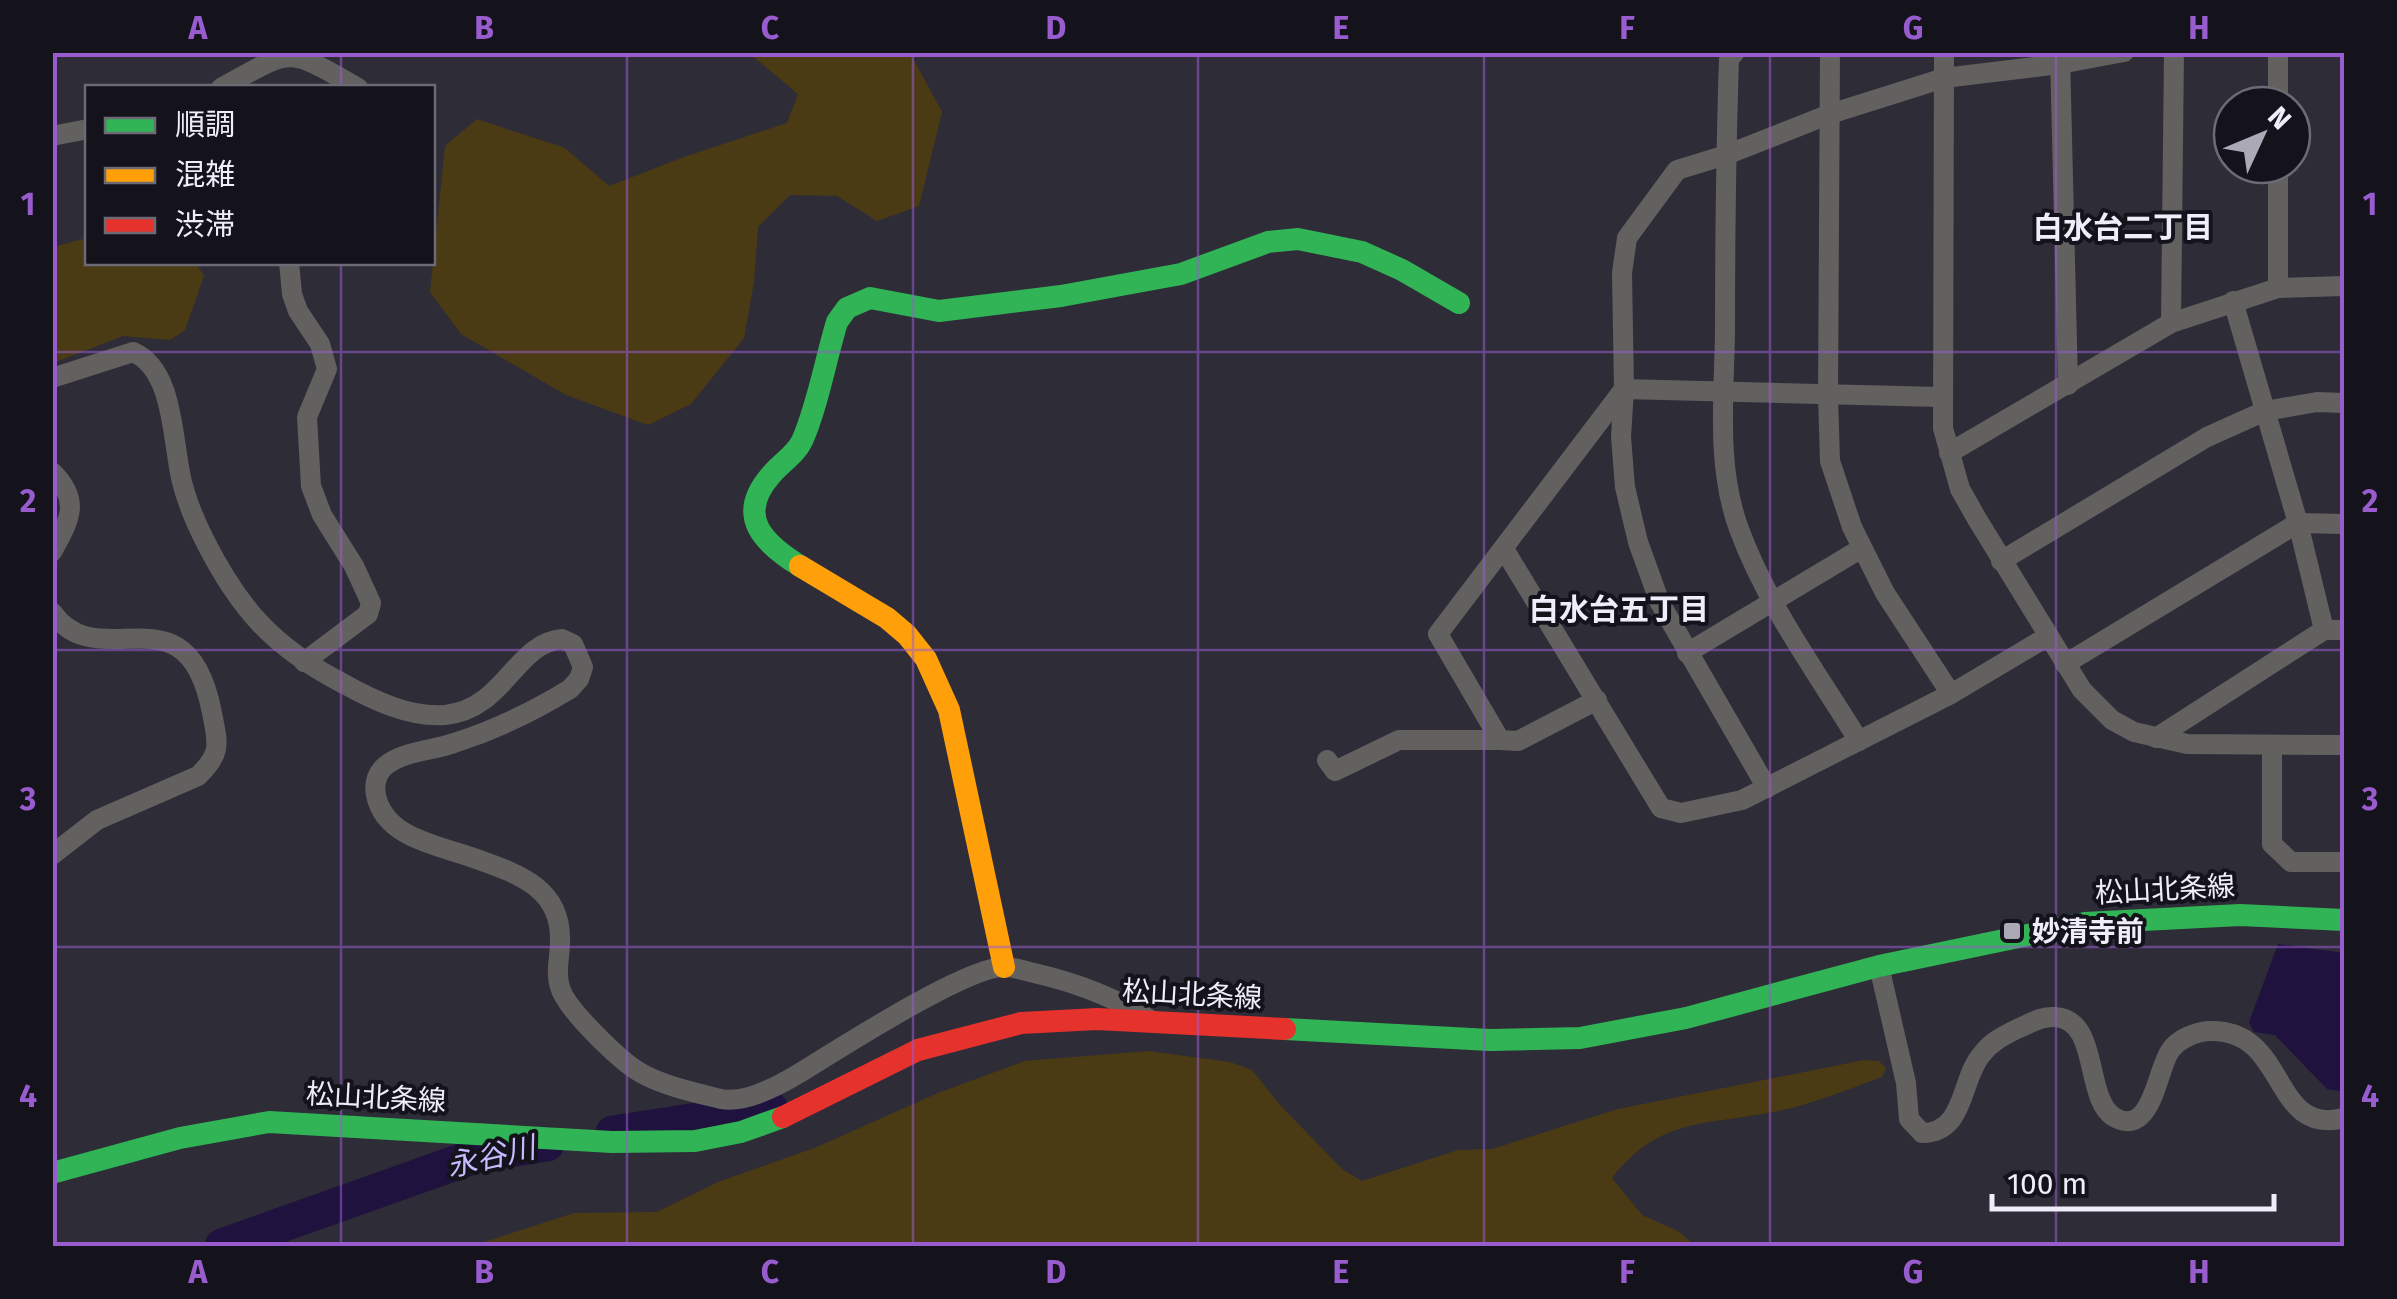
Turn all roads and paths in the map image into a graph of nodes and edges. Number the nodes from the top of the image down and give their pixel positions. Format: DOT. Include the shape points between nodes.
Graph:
graph roads {
  1 [pos="1735,52"];
  2 [pos="1830,52"];
  3 [pos="1944,52"];
  4 [pos="2124,52"];
  5 [pos="2174,52"];
  6 [pos="2278,52"];
  7 [pos="2060,58"];
  8 [pos="1944,78"];
  9 [pos="227,85"];
  10 [pos="353,85"];
  11 [pos="2278,85"];
  12 [pos="1830,114"];
  13 [pos="85,130"];
  14 [pos="52,136"];
  15 [pos="1726,155"];
  16 [pos="2278,185"];
  17 [pos="290,265"];
  18 [pos="2344,286"];
  19 [pos="2278,288"];
  20 [pos="2233,301"];
  21 [pos="1459,303"];
  22 [pos="2171,323"];
  23 [pos="52,378"];
  24 [pos="2068,386"];
  25 [pos="1624,389"];
  26 [pos="1724,390"];
  27 [pos="1828,396"];
  28 [pos="1941,396"];
  29 [pos="2344,403"];
  30 [pos="2265,411"];
  31 [pos="1949,452"];
  32 [pos="52,472"];
  33 [pos="2298,523"];
  34 [pos="2344,524"];
  35 [pos="1862,548"];
  36 [pos="1504,549"];
  37 [pos="52,552"];
  38 [pos="2002,561"];
  39 [pos="1774,601"];
  40 [pos="52,612"];
  41 [pos="2334,630"];
  42 [pos="2048,637"];
  43 [pos="1687,653"];
  44 [pos="304,662"];
  45 [pos="2065,664"];
  46 [pos="1952,694"];
  47 [pos="1597,700"];
  48 [pos="2156,738"];
  49 [pos="1500,740"];
  50 [pos="1859,741"];
  51 [pos="2272,745"];
  52 [pos="2344,746"];
  53 [pos="1328,760"];
  54 [pos="1766,788"];
  55 [pos="52,855"];
  56 [pos="2344,862"];
  57 [pos="2344,920"];
  58 [pos="1004,966"];
  59 [pos="1880,966"];
  60 [pos="1155,1023"];
  61 [pos="2344,1118"];
  62 [pos="52,1173"];
  1 -- 15 [label="street" via="1729,59"];
  2 -- 12 [label="street"];
  3 -- 8 [label="street"];
  4 -- 7 [label="street"];
  5 -- 22 [label="street"];
  6 -- 11 [label="street"];
  7 -- 8 [label="street"];
  7 -- 24 [label="street"];
  8 -- 12 [label="street"];
  8 -- 28 [label="street"];
  9 -- 10 [label="street" via="284,55 310,60"];
  12 -- 15 [label="street"];
  12 -- 27 [label="street"];
  13 -- 14 [label="street"];
  15 -- 25 [label="street" via="1677,170 1627,238"];
  15 -- 26 [label="street"];
  16 -- 19 [label="street"];
  17 -- 44 [label="street" via="292,294 327,369 307,416 312,486 371,603 368,614"];
  18 -- 19 [label="street"];
  19 -- 20 [label="street"];
  20 -- 22 [label="street"];
  20 -- 30 [label="street"];
  21 -- 58 [label="main road" via="1372,254 1298,239 1137,282 940,312 869,296 844,309 801,444 768,478 753,514 772,549 887,618 926,658 949,710"];
  22 -- 24 [label="street"];
  23 -- 44 [label="street" via="133,352 152,364 169,410 181,480 205,541 256,621"];
  24 -- 31 [label="street"];
  25 -- 26 [label="street"];
  25 -- 36 [label="street"];
  25 -- 43 [label="street" via="1625,487 1660,604"];
  26 -- 27 [label="street"];
  26 -- 39 [label="street" via="1724,470 1738,527"];
  27 -- 28 [label="street"];
  27 -- 35 [label="street" via="1830,461"];
  28 -- 31 [label="street"];
  29 -- 30 [label="street"];
  30 -- 33 [label="street"];
  30 -- 38 [label="street" via="2207,438"];
  31 -- 38 [label="street" via="1960,489"];
  32 -- 37 [label="street" via="68,492 70,512"];
  33 -- 34 [label="street"];
  33 -- 41 [label="street"];
  33 -- 45 [label="street"];
  35 -- 39 [label="street"];
  35 -- 46 [label="street"];
  36 -- 47 [label="street"];
  36 -- 49 [label="street" via="1438,634"];
  38 -- 42 [label="street"];
  39 -- 43 [label="street"];
  39 -- 50 [label="street"];
  40 -- 55 [label="street" via="66,626 100,639 176,644 200,670 219,746 198,776 97,820"];
  41 -- 48 [label="street"];
  42 -- 45 [label="street"];
  42 -- 46 [label="street"];
  43 -- 54 [label="street"];
  44 -- 58 [label="street" via="384,703 442,715 479,705 538,646 562,638 573,644 583,667 570,689 494,729 386,764 374,786 376,800 383,815 411,836 516,874 543,891 558,916 557,972 565,1001 642,1074 712,1097 744,1098 968,976"];
  45 -- 48 [label="street" via="2112,720"];
  46 -- 50 [label="street"];
  47 -- 49 [label="street" via="1518,741"];
  47 -- 54 [label="street" via="1661,808 1681,813"];
  48 -- 51 [label="street"];
  49 -- 53 [label="street" via="1399,740 1335,771"];
  50 -- 54 [label="street"];
  51 -- 52 [label="street"];
  51 -- 56 [label="street" via="2272,844 2291,862"];
  57 -- 59 [label="main road, 松山北条線" via="2240,915 2085,923"];
  58 -- 60 [label="street" via="1095,990"];
  59 -- 60 [label="main road, 松山北条線" via="1686,1018 1580,1038 1490,1040"];
  59 -- 61 [label="street" via="1908,1118 1922,1133 1948,1124 1979,1056 1996,1040 2059,1016 2084,1040 2105,1108 2115,1118 2142,1114 2171,1049 2210,1031 2254,1044 2313,1120"];
  60 -- 62 [label="main road, 松山北条線" via="1059,1019 953,1038 774,1120 695,1141 269,1122 194,1134"];
}
